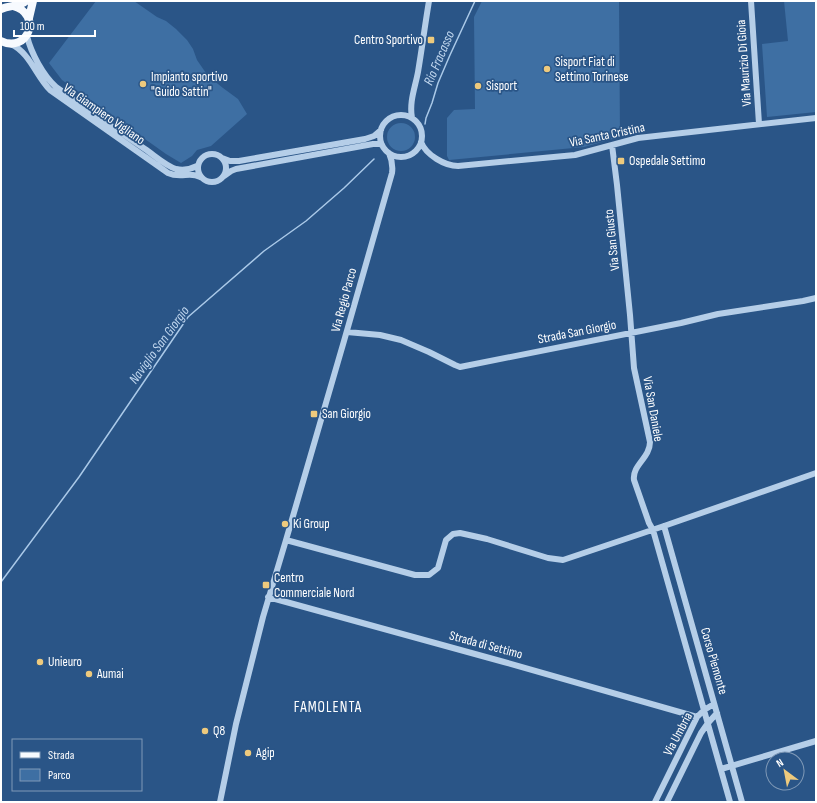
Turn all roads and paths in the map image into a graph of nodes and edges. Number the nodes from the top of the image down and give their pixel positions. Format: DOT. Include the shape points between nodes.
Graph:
graph roads {
  1 [pos="26,1"];
  2 [pos="33,1"];
  3 [pos="429,1"];
  4 [pos="751,1"];
  5 [pos="13,6"];
  6 [pos="1,9"];
  7 [pos="29,18"];
  8 [pos="27,36"];
  9 [pos="5,45"];
  10 [pos="411,100"];
  11 [pos="401,115"];
  12 [pos="412,118"];
  13 [pos="816,118"];
  14 [pos="759,124"];
  15 [pos="381,130"];
  16 [pos="421,142"];
  17 [pos="382,145"];
  18 [pos="612,145"];
  19 [pos="389,154"];
  20 [pos="412,154"];
  21 [pos="429,154"];
  22 [pos="402,157"];
  23 [pos="222,158"];
  24 [pos="197,166"];
  25 [pos="393,168"];
  26 [pos="200,176"];
  27 [pos="224,176"];
  28 [pos="816,298"];
  29 [pos="347,332"];
  30 [pos="631,332"];
  31 [pos="816,473"];
  32 [pos="664,526"];
  33 [pos="654,530"];
  34 [pos="286,540"];
  35 [pos="680,584"];
  36 [pos="669,587"];
  37 [pos="268,597"];
  38 [pos="714,704"];
  39 [pos="704,710"];
  40 [pos="717,713"];
  41 [pos="697,717"];
  42 [pos="708,723"];
  43 [pos="816,741"];
  44 [pos="732,766"];
  45 [pos="721,769"];
  46 [pos="667,779"];
  47 [pos="677,782"];
  48 [pos="220,802"];
  49 [pos="655,802"];
  50 [pos="667,802"];
  51 [pos="730,802"];
  52 [pos="742,802"];
  1 -- 5 [label="main road"];
  2 -- 7 [label="main road"];
  3 -- 10 [label="street" via="418,73"];
  4 -- 14 [label="street, Via Maurizio Di Gioia"];
  5 -- 6 [label="main road"];
  5 -- 7 [label="main road" via="23,10"];
  7 -- 8 [label="main road"];
  8 -- 9 [label="main road" via="19,42"];
  8 -- 24 [label="street, Via Giampiero Vigliano" via="40,66 56,87 174,168 186,169"];
  9 -- 26 [label="street, Via Giampiero Vigliano" via="17,48 25,55 50,90 171,174"];
  10 -- 11 [label="street"];
  10 -- 12 [label="street"];
  11 -- 12 [label="street"];
  11 -- 15 [label="street" via="389,119"];
  12 -- 16 [label="street" via="421,128"];
  13 -- 14 [label="street, Via Santa Cristina"];
  14 -- 18 [label="street, Via Santa Cristina" via="638,138"];
  15 -- 17 [label="street"];
  15 -- 23 [label="street" via="365,139 239,161 230,162"];
  16 -- 20 [label="street"];
  16 -- 21 [label="street, Via Santa Cristina"];
  17 -- 19 [label="street"];
  17 -- 27 [label="street" via="373,144 236,169"];
  18 -- 21 [label="street, Via Santa Cristina" via="574,155 458,166 452,166"];
  18 -- 30 [label="street, Via San Giusto"];
  19 -- 22 [label="street"];
  19 -- 25 [label="street"];
  20 -- 21 [label="street, Via Santa Cristina"];
  20 -- 22 [label="street"];
  22 -- 25 [label="street, Via Regio Parco"];
  23 -- 24 [label="street" via="210,153 202,157"];
  23 -- 27 [label="street" via="226,167"];
  24 -- 26 [label="street"];
  25 -- 29 [label="street, Via Regio Parco"];
  26 -- 27 [label="street" via="211,182 216,182"];
  28 -- 30 [label="street, Strada San Giorgio"];
  29 -- 30 [label="street, Strada San Giorgio" via="401,340 460,366"];
  29 -- 34 [label="street, Via Regio Parco"];
  30 -- 33 [label="street, Via San Daniele" via="634,368 650,444 634,477 649,523"];
  31 -- 32 [label="street"];
  32 -- 33 [label="street"];
  32 -- 35 [label="street, Corso Piemonte"];
  33 -- 34 [label="street" via="563,560 548,558 486,539 460,533 453,534 446,540 438,568 429,575 415,575"];
  33 -- 36 [label="street, Corso Piemonte"];
  34 -- 37 [label="street"];
  35 -- 36 [label="street"];
  35 -- 38 [label="street, Corso Piemonte"];
  36 -- 39 [label="street, Corso Piemonte"];
  37 -- 41 [label="street, Strada di Settimo"];
  37 -- 48 [label="street" via="236,724"];
  38 -- 39 [label="street, Via Umbria"];
  38 -- 40 [label="street, Corso Piemonte"];
  39 -- 41 [label="street, Via Umbria"];
  39 -- 42 [label="street, Corso Piemonte"];
  40 -- 42 [label="street, Via Umbria"];
  40 -- 44 [label="street, Corso Piemonte"];
  41 -- 46 [label="street, Via Umbria"];
  42 -- 45 [label="street, Corso Piemonte"];
  42 -- 47 [label="street, Via Umbria"];
  43 -- 44 [label="street"];
  44 -- 45 [label="street"];
  44 -- 52 [label="street, Corso Piemonte"];
  45 -- 51 [label="street, Corso Piemonte"];
  46 -- 47 [label="street"];
  46 -- 49 [label="street, Via Umbria"];
  47 -- 50 [label="street, Via Umbria"];
}
